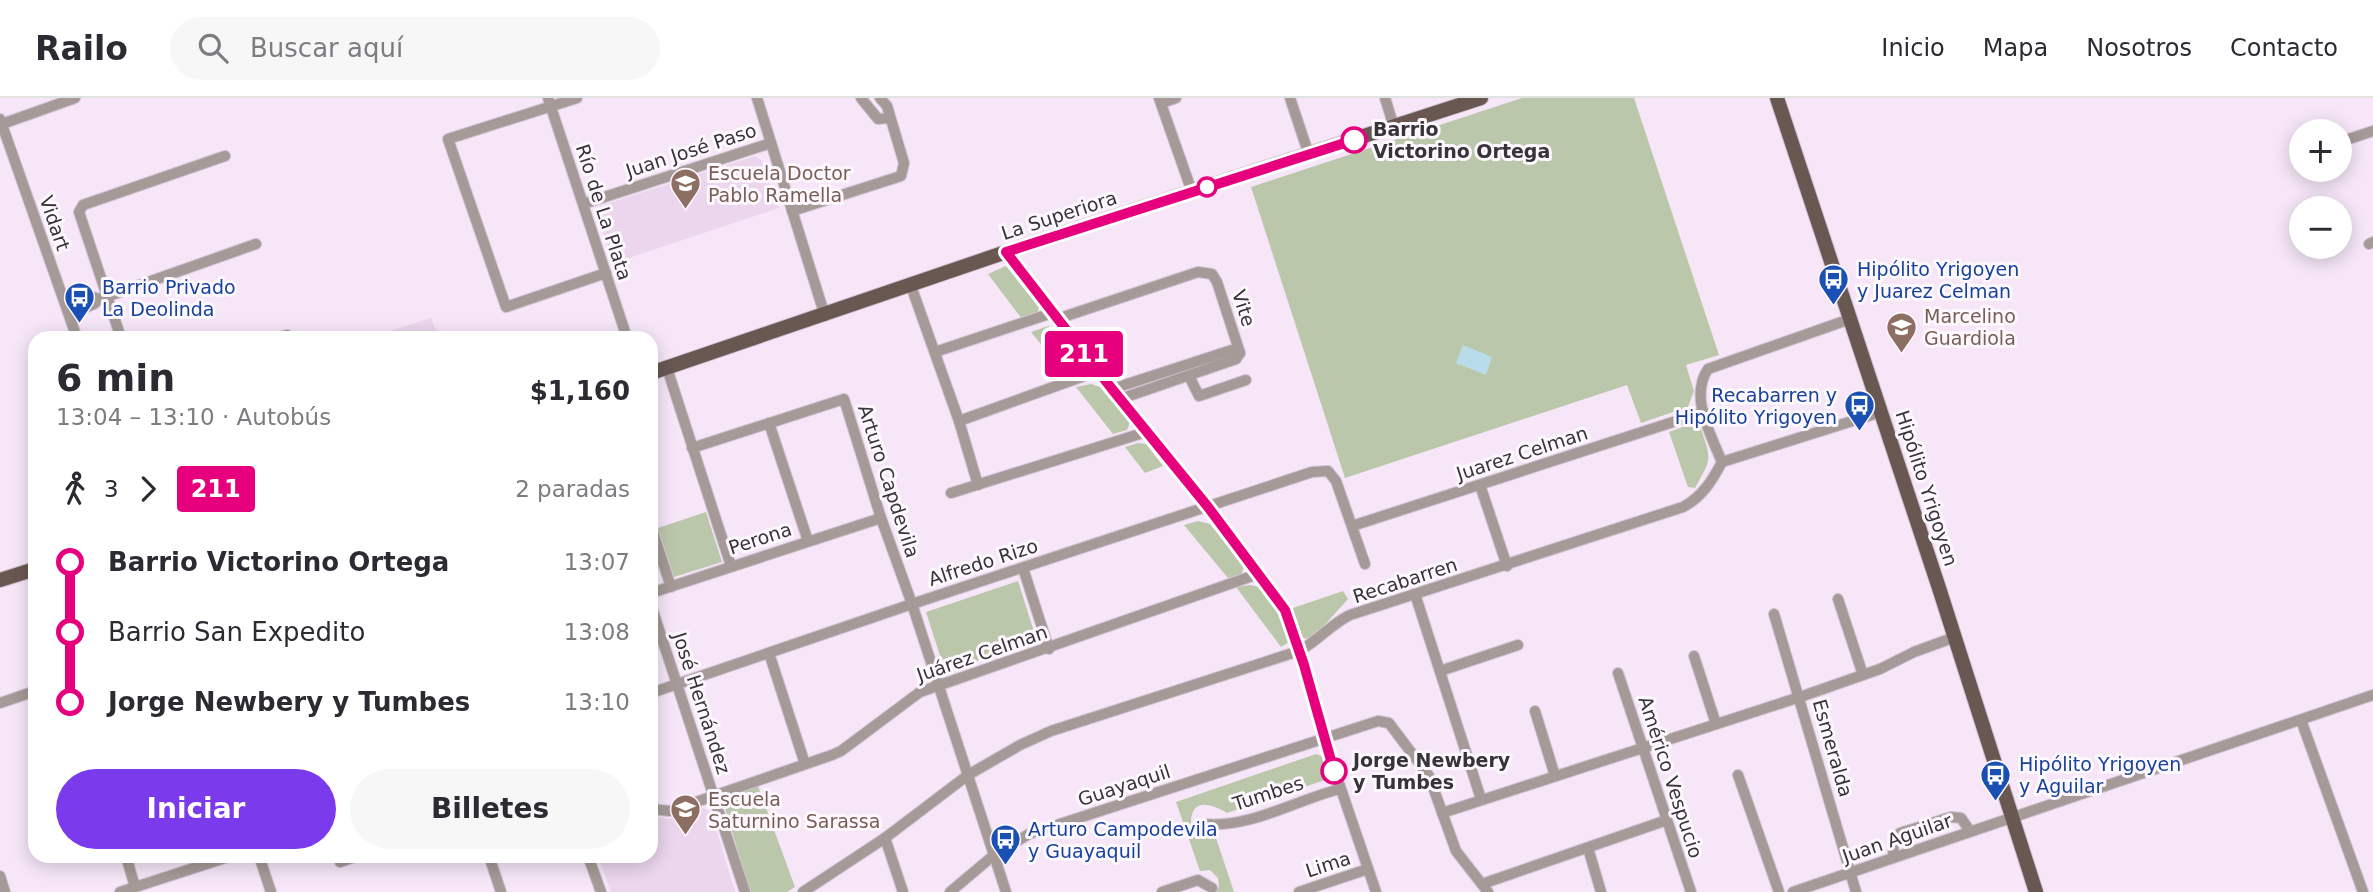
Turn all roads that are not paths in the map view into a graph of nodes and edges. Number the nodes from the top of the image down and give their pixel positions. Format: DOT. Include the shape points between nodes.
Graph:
graph roads {
  1 [pos="75,98"];
  2 [pos="577,98"];
  3 [pos="757,98"];
  4 [pos="861,98"];
  5 [pos="880,98"];
  6 [pos="1176,98"];
  7 [pos="1290,98"];
  8 [pos="1385,98"];
  9 [pos="1481,98"];
  10 [pos="1777,98"];
  11 [pos="1160,101"];
  12 [pos="550,102"];
  13 [pos="889,118"];
  14 [pos="1,122"];
  15 [pos="1394,127"];
  16 [pos="2373,131"];
  17 [pos="2352,138"];
  18 [pos="771,143"];
  19 [pos="1309,155"];
  20 [pos="225,156"];
  21 [pos="1192,192"];
  22 [pos="583,204"];
  23 [pos="792,211"];
  24 [pos="256,244"];
  25 [pos="1006,252"];
  26 [pos="606,273"];
  27 [pos="911,286"];
  28 [pos="104,298"];
  29 [pos="67,310"];
  30 [pos="825,316"];
  31 [pos="1055,316"];
  32 [pos="1850,319"];
  33 [pos="74,331"];
  34 [pos="118,331"];
  35 [pos="625,331"];
  36 [pos="935,352"];
  37 [pos="1240,353"];
  38 [pos="667,368"];
  39 [pos="658,371"];
  40 [pos="1098,371"];
  41 [pos="1189,376"];
  42 [pos="1246,380"];
  43 [pos="1112,389"];
  44 [pos="1120,399"];
  45 [pos="1704,412"];
  46 [pos="1881,412"];
  47 [pos="959,421"];
  48 [pos="769,423"];
  49 [pos="1146,432"];
  50 [pos="692,448"];
  51 [pos="1722,462"];
  52 [pos="978,485"];
  53 [pos="1480,485"];
  54 [pos="951,493"];
  55 [pos="1208,507"];
  56 [pos="881,518"];
  57 [pos="1352,526"];
  58 [pos="808,541"];
  59 [pos="658,547"];
  60 [pos="1365,564"];
  61 [pos="732,566"];
  62 [pos="1507,566"];
  63 [pos="1023,568"];
  64 [pos="28,571"];
  65 [pos="1258,574"];
  66 [pos="0,580"];
  67 [pos="671,587"];
  68 [pos="658,591"];
  69 [pos="1415,594"];
  70 [pos="1838,599"];
  71 [pos="912,604"];
  72 [pos="1774,614"];
  73 [pos="658,626"];
  74 [pos="1955,638"];
  75 [pos="1518,645"];
  76 [pos="1049,649"];
  77 [pos="1299,651"];
  78 [pos="769,653"];
  79 [pos="1694,656"];
  80 [pos="1440,671"];
  81 [pos="1618,673"];
  82 [pos="1863,675"];
  83 [pos="677,684"];
  84 [pos="938,685"];
  85 [pos="658,691"];
  86 [pos="28,693"];
  87 [pos="2373,695"];
  88 [pos="1800,696"];
  89 [pos="0,703"];
  90 [pos="1535,712"];
  91 [pos="2301,720"];
  92 [pos="1716,724"];
  93 [pos="1324,739"];
  94 [pos="1643,749"];
  95 [pos="805,764"];
  96 [pos="968,775"];
  97 [pos="1738,775"];
  98 [pos="1555,776"];
  99 [pos="1340,789"];
  100 [pos="715,796"];
  101 [pos="1481,799"];
  102 [pos="658,810"];
  103 [pos="1441,813"];
  104 [pos="2011,817"];
  105 [pos="1667,820"];
  106 [pos="1205,824"];
  107 [pos="1970,831"];
  108 [pos="885,838"];
  109 [pos="1588,848"];
  110 [pos="994,855"];
  111 [pos="1893,857"];
  112 [pos="128,863"];
  113 [pos="209,863"];
  114 [pos="261,863"];
  115 [pos="492,863"];
  116 [pos="591,863"];
  117 [pos="1368,869"];
  118 [pos="1850,872"];
  119 [pos="0,876"];
  120 [pos="135,887"];
  121 [pos="1212,888"];
  122 [pos="1485,888"];
  123 [pos="5,892"];
  124 [pos="120,892"];
  125 [pos="271,892"];
  126 [pos="502,892"];
  127 [pos="601,892"];
  128 [pos="745,892"];
  129 [pos="803,892"];
  130 [pos="903,892"];
  131 [pos="950,892"];
  132 [pos="1006,892"];
  133 [pos="1162,892"];
  134 [pos="1299,892"];
  135 [pos="1376,892"];
  136 [pos="1601,892"];
  137 [pos="1690,892"];
  138 [pos="1779,892"];
  139 [pos="1793,892"];
  140 [pos="1856,892"];
  141 [pos="2036,892"];
  142 [pos="2363,892"];
  1 -- 14 [label="street"];
  2 -- 12 [label="street"];
  3 -- 18 [label="street"];
  4 -- 13 [label="street" via="878,118"];
  5 -- 13 [label="street"];
  6 -- 11 [label="street"];
  7 -- 19 [label="street"];
  8 -- 15 [label="street"];
  9 -- 15 [label="main road, La Superiora"];
  10 -- 32 [label="main road, Hipólito Yrigoyen"];
  11 -- 21 [label="street"];
  12 -- 22 [label="street, Río de La Plata"];
  12 -- 26 [label="street" via="448,139 506,307"];
  13 -- 23 [label="street" via="904,163 901,176"];
  14 -- 29 [label="street, Vidart"];
  15 -- 19 [label="main road, La Superiora"];
  16 -- 17 [label="street"];
  18 -- 22 [label="street, Juan José Paso"];
  18 -- 23 [label="street"];
  19 -- 21 [label="main road, La Superiora"];
  20 -- 28 [label="street" via="83,205 79,212"];
  21 -- 25 [label="main road, La Superiora"];
  22 -- 26 [label="street, Río de La Plata"];
  23 -- 30 [label="street"];
  24 -- 28 [label="street"];
  25 -- 27 [label="main road, La Superiora"];
  25 -- 31 [label="street"];
  26 -- 35 [label="street, Río de La Plata"];
  27 -- 30 [label="main road, La Superiora"];
  27 -- 36 [label="street"];
  28 -- 29 [label="street"];
  28 -- 34 [label="street"];
  29 -- 33 [label="street, Vidart"];
  30 -- 38 [label="main road, La Superiora"];
  31 -- 36 [label="street"];
  31 -- 37 [label="street, Vite" via="1199,272 1212,274"];
  31 -- 40 [label="street"];
  32 -- 45 [label="street" via="1708,369 1700,397"];
  32 -- 46 [label="main road, Hipólito Yrigoyen"];
  36 -- 47 [label="street"];
  37 -- 41 [label="street" via="1236,359"];
  37 -- 43 [label="street" via="1232,350"];
  38 -- 39 [label="main road, La Superiora"];
  38 -- 50 [label="street"];
  40 -- 43 [label="street"];
  40 -- 47 [label="street"];
  41 -- 42 [label="street" via="1199,396"];
  41 -- 44 [label="street"];
  43 -- 44 [label="street"];
  44 -- 49 [label="street"];
  45 -- 51 [label="street"];
  45 -- 53 [label="street, Juarez Celman"];
  46 -- 51 [label="street"];
  46 -- 74 [label="main road, Hipólito Yrigoyen"];
  47 -- 52 [label="street"];
  48 -- 50 [label="street"];
  48 -- 56 [label="street, Arturo Capdevila" via="844,399"];
  48 -- 58 [label="street"];
  49 -- 52 [label="street"];
  49 -- 55 [label="street"];
  50 -- 61 [label="street"];
  51 -- 62 [label="street, Recabarren" via="1705,489 1683,507"];
  52 -- 54 [label="street"];
  53 -- 57 [label="street, Juarez Celman"];
  53 -- 62 [label="street"];
  55 -- 57 [label="street, Alfredo Rizo" via="1312,472 1328,471"];
  55 -- 63 [label="street, Alfredo Rizo"];
  55 -- 65 [label="street"];
  56 -- 58 [label="street, Perona"];
  56 -- 71 [label="street, Arturo Capdevila"];
  57 -- 60 [label="street"];
  58 -- 61 [label="street, Perona"];
  59 -- 67 [label="street"];
  61 -- 67 [label="street, Perona"];
  62 -- 69 [label="street, Recabarren"];
  63 -- 71 [label="street, Alfredo Rizo"];
  63 -- 76 [label="street"];
  64 -- 66 [label="main road"];
  65 -- 76 [label="street, Juárez Celman"];
  65 -- 77 [label="street" via="1285,610"];
  67 -- 68 [label="street, Perona"];
  69 -- 77 [label="street, Recabarren" via="1340,620"];
  69 -- 80 [label="street"];
  70 -- 82 [label="street"];
  71 -- 78 [label="street, Alfredo Rizo"];
  71 -- 84 [label="street, Arturo Capdevila"];
  72 -- 88 [label="street, Esmeralda"];
  73 -- 83 [label="street, José Hernández"];
  74 -- 82 [label="street"];
  74 -- 104 [label="main road, Hipólito Yrigoyen"];
  75 -- 80 [label="street"];
  76 -- 84 [label="street, Juárez Celman"];
  77 -- 93 [label="street"];
  77 -- 96 [label="street, Recabarren" via="1051,731"];
  78 -- 83 [label="street, Alfredo Rizo"];
  78 -- 95 [label="street"];
  79 -- 92 [label="street"];
  80 -- 101 [label="street"];
  81 -- 94 [label="street, Américo Vespucio"];
  82 -- 88 [label="street"];
  83 -- 85 [label="street, Alfredo Rizo"];
  83 -- 100 [label="street, José Hernández"];
  84 -- 95 [label="street, Juárez Celman" via="912,697 841,751"];
  84 -- 96 [label="street, Arturo Capdevila"];
  86 -- 89 [label="street"];
  87 -- 91 [label="street, Juan Aguilar"];
  88 -- 92 [label="street"];
  88 -- 118 [label="street, Esmeralda"];
  90 -- 98 [label="street"];
  91 -- 104 [label="street, Juan Aguilar"];
  91 -- 142 [label="street"];
  92 -- 94 [label="street"];
  93 -- 99 [label="street"];
  93 -- 103 [label="street, Guayaquil" via="1378,721 1389,723 1423,765"];
  93 -- 110 [label="street, Guayaquil" via="1029,834"];
  94 -- 98 [label="street"];
  94 -- 105 [label="street, Américo Vespucio"];
  95 -- 100 [label="street, Juárez Celman"];
  96 -- 108 [label="street, Recabarren"];
  96 -- 110 [label="street, Arturo Capdevila"];
  97 -- 138 [label="street"];
  98 -- 101 [label="street"];
  99 -- 106 [label="street, Tumbes" via="1244,821"];
  99 -- 117 [label="street"];
  100 -- 102 [label="street, Juárez Celman" via="670,811"];
  100 -- 128 [label="street, José Hernández"];
  101 -- 103 [label="street"];
  103 -- 122 [label="street" via="1456,851"];
  104 -- 107 [label="street, Juan Aguilar"];
  104 -- 141 [label="main road, Hipólito Yrigoyen"];
  105 -- 109 [label="street"];
  105 -- 137 [label="street, Américo Vespucio"];
  107 -- 111 [label="street, Juan Aguilar"];
  107 -- 111 [label="street" via="1961,818 1951,817 1900,833 1894,838"];
  108 -- 129 [label="street, Recabarren"];
  108 -- 130 [label="street"];
  109 -- 122 [label="street"];
  109 -- 136 [label="street"];
  110 -- 131 [label="street, Guayaquil"];
  110 -- 132 [label="street, Arturo Capdevila"];
  111 -- 118 [label="street, Juan Aguilar"];
  112 -- 120 [label="street"];
  113 -- 120 [label="street"];
  114 -- 125 [label="street"];
  115 -- 126 [label="street"];
  116 -- 127 [label="street"];
  117 -- 134 [label="street, Lima"];
  117 -- 135 [label="street"];
  118 -- 139 [label="street, Juan Aguilar"];
  118 -- 140 [label="street, Esmeralda"];
  119 -- 123 [label="street"];
  120 -- 124 [label="street"];
  121 -- 133 [label="street" via="1198,880"];
}
